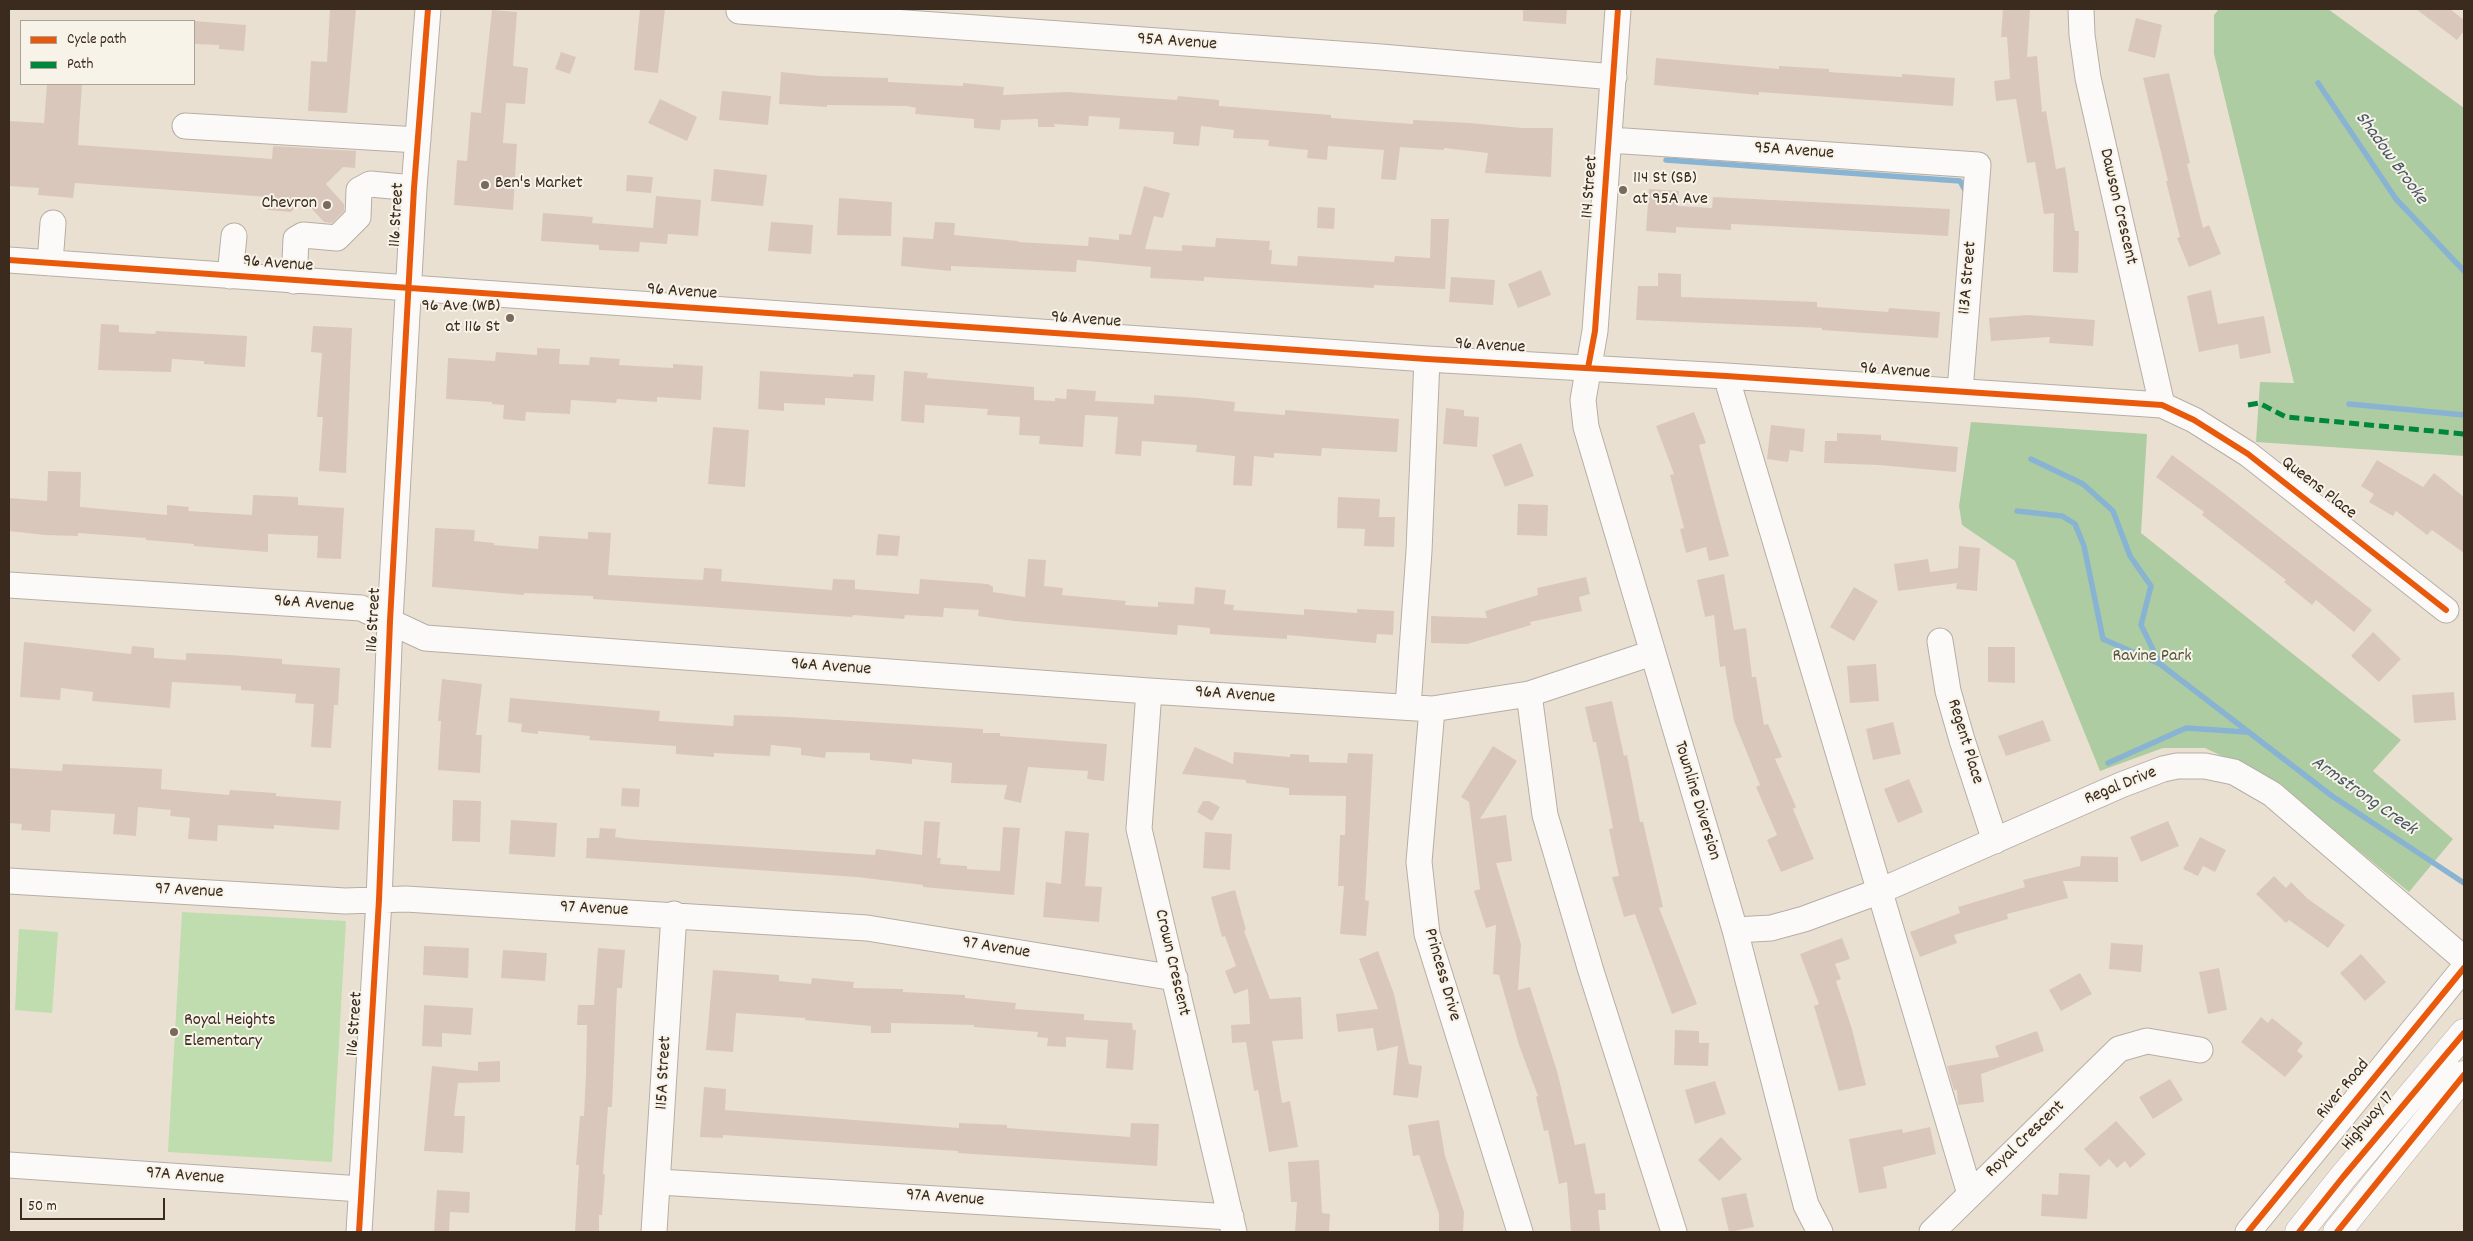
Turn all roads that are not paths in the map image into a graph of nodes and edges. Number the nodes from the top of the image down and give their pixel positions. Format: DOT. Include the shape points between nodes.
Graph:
graph roads {
  1 [pos="428,9"];
  2 [pos="1618,9"];
  3 [pos="2081,9"];
  4 [pos="739,10"];
  5 [pos="1614,78"];
  6 [pos="185,126"];
  7 [pos="418,140"];
  8 [pos="1610,140"];
  9 [pos="1978,165"];
  10 [pos="414,188"];
  11 [pos="53,223"];
  12 [pos="234,236"];
  13 [pos="9,260"];
  14 [pos="50,263"];
  15 [pos="230,276"];
  16 [pos="294,281"];
  17 [pos="409,289"];
  18 [pos="1427,359"];
  19 [pos="1588,368"];
  20 [pos="1726,376"];
  21 [pos="1960,391"];
  22 [pos="2162,405"];
  23 [pos="9,584"];
  24 [pos="2446,610"];
  25 [pos="390,621"];
  26 [pos="1940,641"];
  27 [pos="1652,653"];
  28 [pos="1149,691"];
  29 [pos="1529,694"];
  30 [pos="1408,707"];
  31 [pos="1432,709"];
  32 [pos="1995,841"];
  33 [pos="9,881"];
  34 [pos="1880,891"];
  35 [pos="379,900"];
  36 [pos="674,914"];
  37 [pos="1734,930"];
  38 [pos="2464,959"];
  39 [pos="2464,968"];
  40 [pos="1175,978"];
  41 [pos="2464,1033"];
  42 [pos="2200,1050"];
  43 [pos="2464,1075"];
  44 [pos="9,1166"];
  45 [pos="659,1182"];
  46 [pos="361,1189"];
  47 [pos="1970,1194"];
  48 [pos="1233,1225"];
  49 [pos="359,1232"];
  50 [pos="654,1232"];
  51 [pos="1520,1232"];
  52 [pos="1674,1232"];
  53 [pos="1820,1232"];
  54 [pos="1932,1232"];
  55 [pos="2248,1232"];
  56 [pos="2299,1232"];
  57 [pos="2337,1232"];
  1 -- 7 [label="street, 116 Street"];
  2 -- 5 [label="street, 114 Street"];
  3 -- 22 [label="street, Dawson Crescent" via="2088,78"];
  4 -- 5 [label="street, 95A Avenue"];
  5 -- 8 [label="street, 114 Street"];
  6 -- 7 [label="street"];
  7 -- 10 [label="street, 116 Street"];
  8 -- 9 [label="street, 95A Avenue"];
  8 -- 19 [label="street, 114 Street" via="1595,331"];
  9 -- 21 [label="street, 113A Street"];
  10 -- 16 [label="street" via="370,184 359,190 358,217 337,238 303,235 296,239"];
  10 -- 17 [label="street, 116 Street"];
  11 -- 14 [label="street"];
  12 -- 15 [label="street"];
  13 -- 14 [label="street, 96 Avenue"];
  14 -- 15 [label="street, 96 Avenue"];
  15 -- 16 [label="street, 96 Avenue"];
  16 -- 17 [label="street, 96 Avenue"];
  17 -- 18 [label="street, 96 Avenue"];
  17 -- 25 [label="street, 116 Street"];
  18 -- 19 [label="street, 96 Avenue"];
  18 -- 30 [label="street"];
  19 -- 20 [label="street, 96 Avenue"];
  19 -- 27 [label="street, Townline Diversion" via="1583,400 1586,427"];
  20 -- 21 [label="street, 96 Avenue"];
  20 -- 34 [label="street"];
  21 -- 22 [label="street, 96 Avenue"];
  22 -- 24 [label="street, Queens Place" via="2194,420 2248,454"];
  23 -- 25 [label="street, 96A Avenue" via="360,608"];
  25 -- 28 [label="street, 96A Avenue" via="425,638"];
  25 -- 35 [label="street, 116 Street"];
  26 -- 32 [label="street, Regent Place" via="1948,691"];
  27 -- 29 [label="street, 96A Avenue"];
  27 -- 37 [label="street, Townline Diversion"];
  28 -- 30 [label="street, 96A Avenue"];
  28 -- 40 [label="street, Crown Crescent" via="1139,830"];
  29 -- 31 [label="street, 96A Avenue"];
  29 -- 52 [label="street" via="1545,815"];
  30 -- 31 [label="street, 96A Avenue"];
  31 -- 51 [label="street, Princess Drive" via="1419,862 1427,934"];
  32 -- 34 [label="street, Regal Drive"];
  32 -- 38 [label="street, Regal Drive" via="2163,769 2219,768 2247,778 2272,794"];
  33 -- 35 [label="street, 97 Avenue" via="345,901"];
  34 -- 37 [label="street, Regal Drive" via="1771,928"];
  34 -- 47 [label="street"];
  35 -- 36 [label="street, 97 Avenue"];
  35 -- 46 [label="street, 116 Street"];
  36 -- 40 [label="street, 97 Avenue" via="867,928"];
  36 -- 45 [label="street, 115A Street"];
  37 -- 53 [label="street, Townline Diversion" via="1806,1205"];
  39 -- 55 [label="street, River Road"];
  40 -- 48 [label="street, Crown Crescent"];
  41 -- 56 [label="highway, Highway 17"];
  42 -- 47 [label="street, Royal Crescent" via="2147,1041 2119,1049"];
  43 -- 57 [label="highway"];
  44 -- 46 [label="street, 97A Avenue"];
  45 -- 48 [label="street, 97A Avenue"];
  45 -- 50 [label="street, 115A Street"];
  46 -- 49 [label="street, 116 Street"];
  47 -- 54 [label="street, Royal Crescent"];
}
